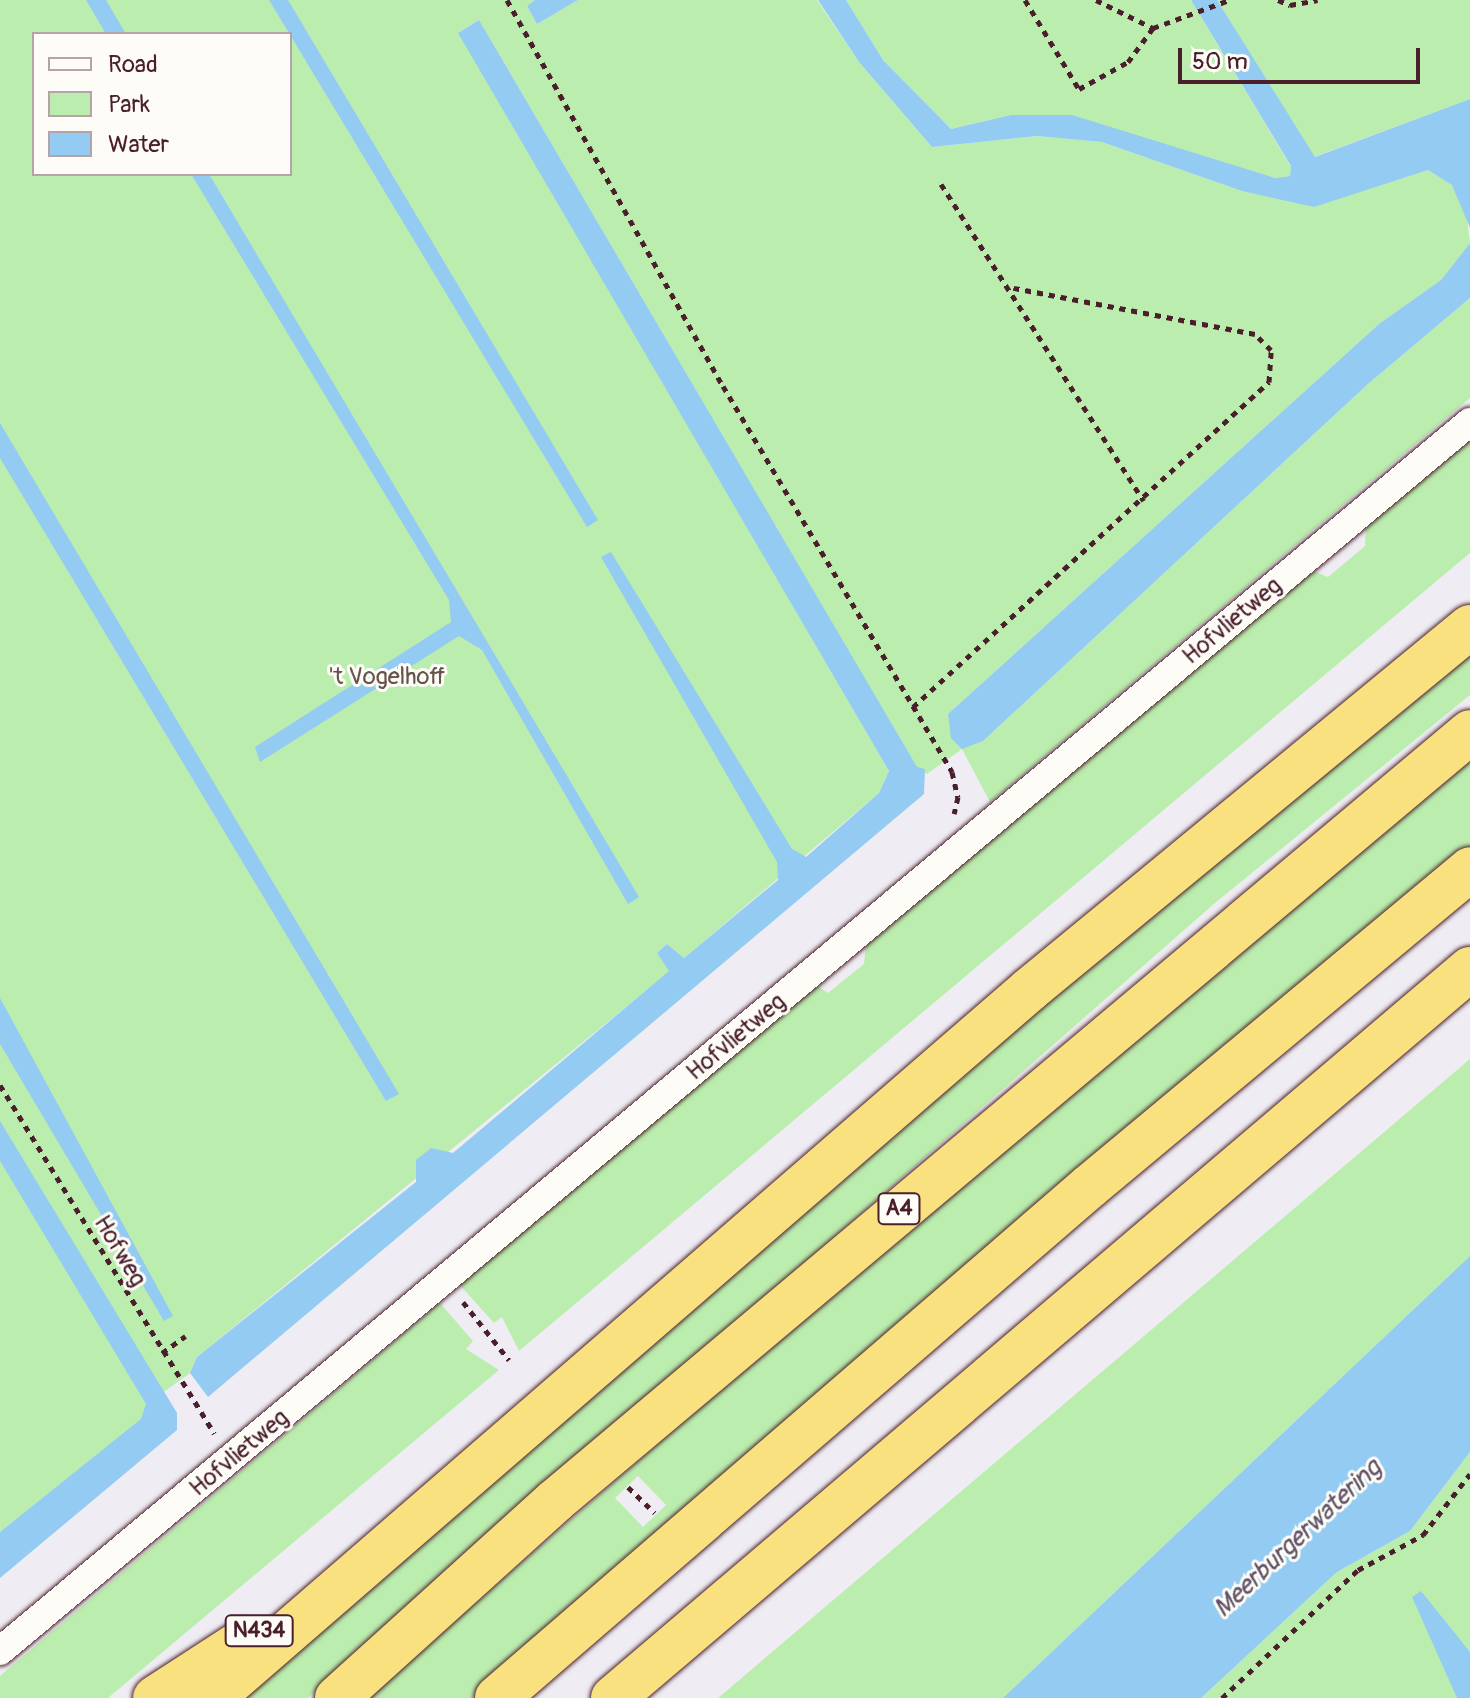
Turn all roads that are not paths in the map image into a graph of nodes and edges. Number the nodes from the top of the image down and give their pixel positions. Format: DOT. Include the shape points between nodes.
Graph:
graph roads {
  1 [pos="1470,422"];
  2 [pos="1470,627"];
  3 [pos="1470,732"];
  4 [pos="1470,869"];
  5 [pos="1470,969"];
  6 [pos="362,1564"];
  7 [pos="0,1651"];
  8 [pos="155,1698"];
  9 [pos="212,1698"];
  10 [pos="337,1698"];
  11 [pos="497,1698"];
  12 [pos="613,1698"];
  1 -- 7 [label="street, Hofvlietweg"];
  2 -- 6 [label="highway" via="1029,990"];
  3 -- 10 [label="highway, A4" via="567,1491"];
  4 -- 11 [label="highway" via="1078,1196"];
  5 -- 12 [label="highway"];
  6 -- 8 [label="highway, N434"];
  6 -- 9 [label="highway"];
}
